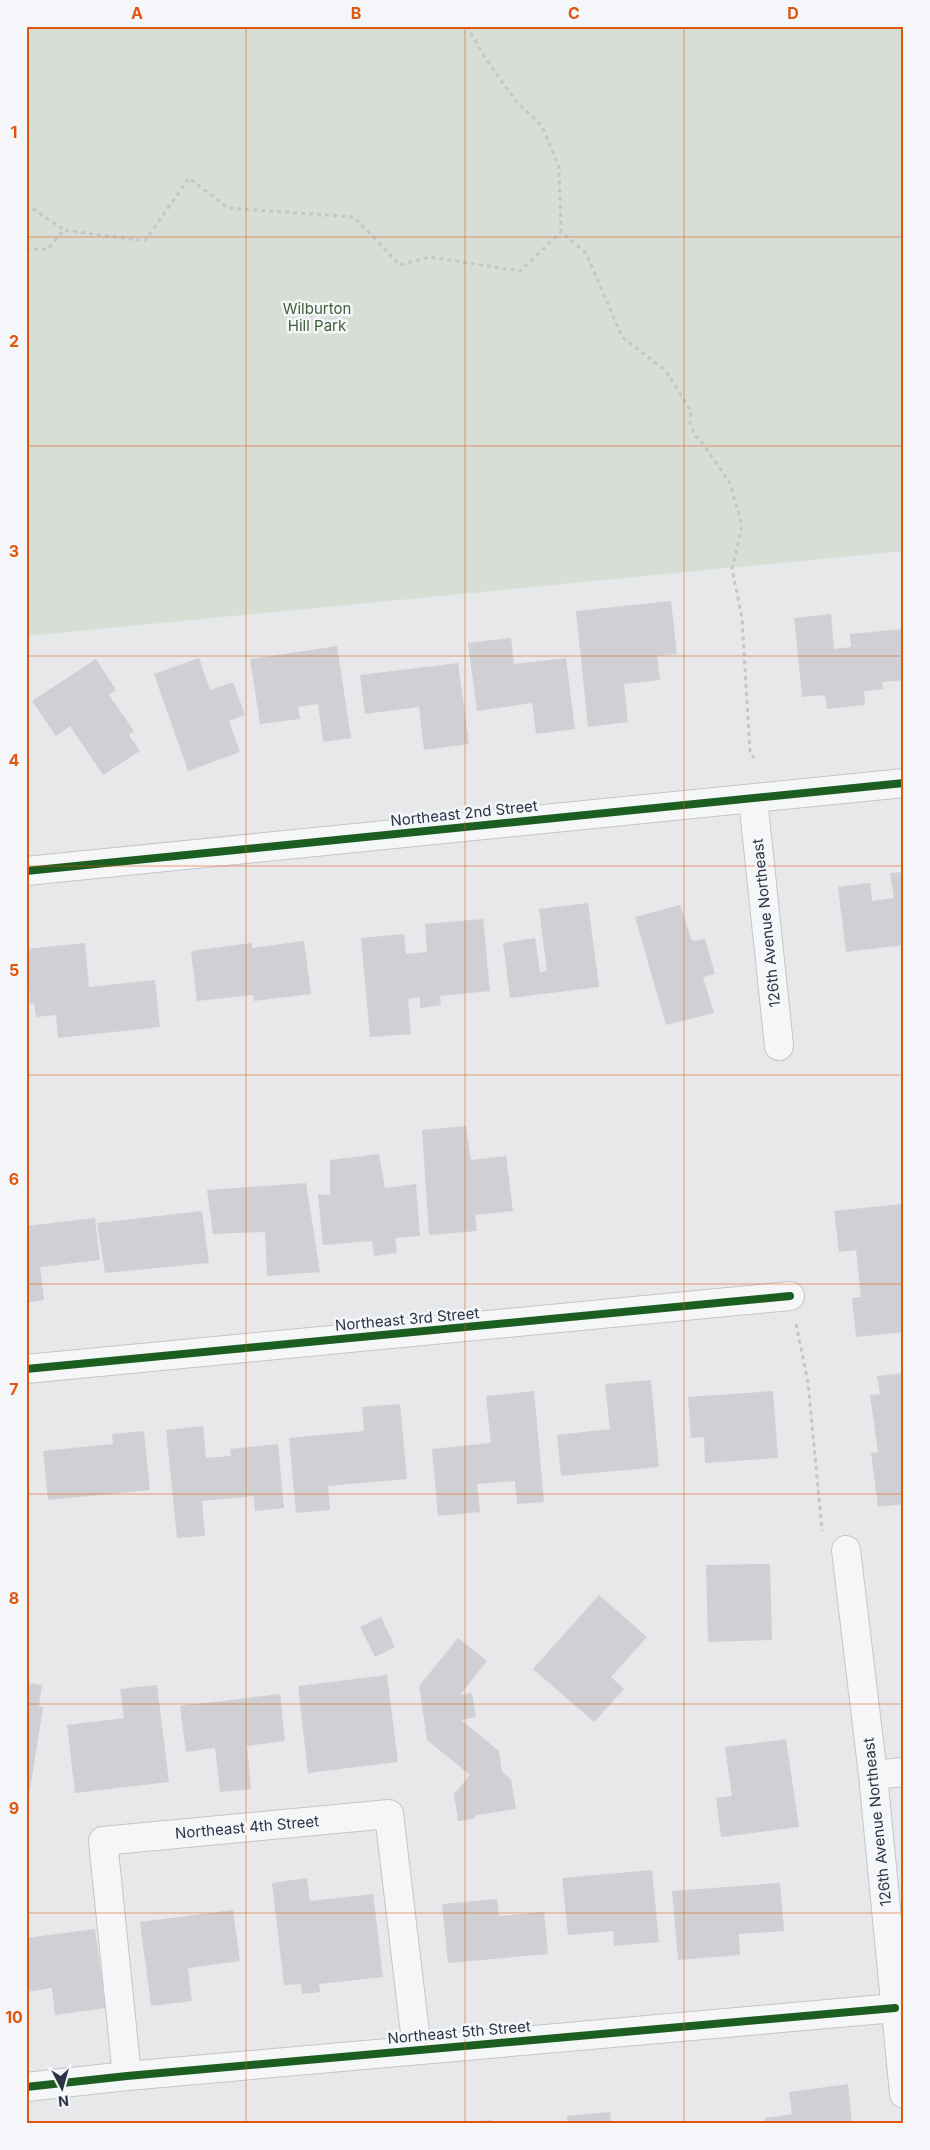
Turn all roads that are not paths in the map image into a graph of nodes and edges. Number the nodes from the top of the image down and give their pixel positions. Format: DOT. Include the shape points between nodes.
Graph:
graph roads {
  1 [pos="904,784"];
  2 [pos="753,799"];
  3 [pos="26,871"];
  4 [pos="778,1046"];
  5 [pos="790,1296"];
  6 [pos="26,1369"];
  7 [pos="846,1550"];
  8 [pos="904,1772"];
  9 [pos="873,1775"];
  10 [pos="895,2008"];
  11 [pos="417,2050"];
  12 [pos="127,2076"];
  13 [pos="26,2087"];
  14 [pos="904,2094"];
  1 -- 2 [label="street, Northeast 2nd Street"];
  2 -- 3 [label="street, Northeast 2nd Street"];
  2 -- 4 [label="street, 126th Avenue Northeast"];
  5 -- 6 [label="street, Northeast 3rd Street"];
  7 -- 9 [label="street, 126th Avenue Northeast"];
  8 -- 9 [label="street"];
  9 -- 10 [label="street, 126th Avenue Northeast"];
  10 -- 11 [label="street, Northeast 5th Street"];
  10 -- 14 [label="street, 126th Avenue Northeast"];
  11 -- 12 [label="street, Northeast 5th Street"];
  11 -- 12 [label="street, Northeast 4th Street" via="389,1814 104,1841"];
  12 -- 13 [label="street, Northeast 5th Street"];
}
